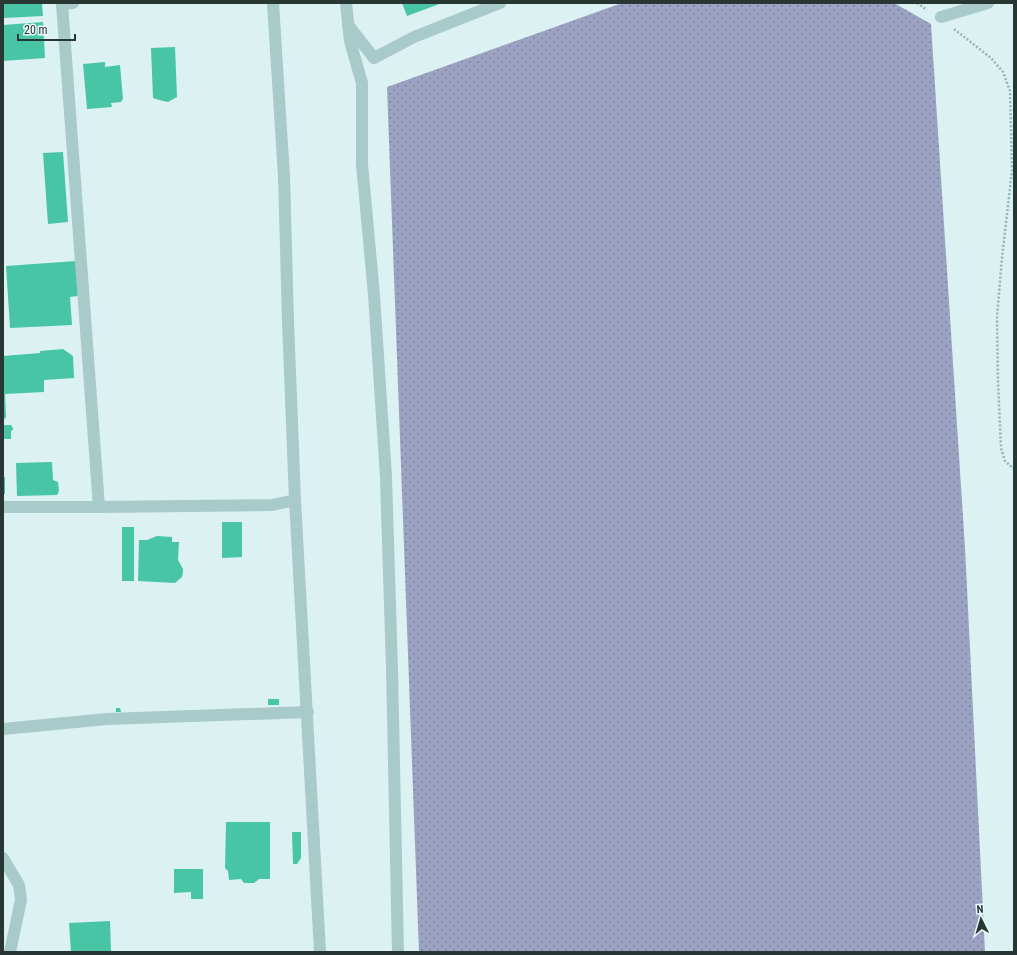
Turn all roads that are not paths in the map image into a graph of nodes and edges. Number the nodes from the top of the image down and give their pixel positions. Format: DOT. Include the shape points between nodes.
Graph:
graph roads {
  1 [pos="73,3"];
  2 [pos="273,3"];
  3 [pos="346,3"];
  4 [pos="500,3"];
  5 [pos="988,3"];
  6 [pos="941,17"];
  7 [pos="348,25"];
  8 [pos="296,500"];
  9 [pos="3,507"];
  10 [pos="99,507"];
  11 [pos="308,712"];
  12 [pos="3,729"];
  13 [pos="3,858"];
  14 [pos="10,952"];
  15 [pos="320,952"];
  16 [pos="398,952"];
  1 -- 10 [label="street" via="62,4"];
  2 -- 8 [label="street" via="284,176"];
  3 -- 7 [label="street"];
  4 -- 7 [label="street" via="414,37 374,58"];
  5 -- 6 [label="street"];
  7 -- 16 [label="street" via="362,83 362,164 375,303 386,477"];
  8 -- 10 [label="street" via="272,505"];
  8 -- 11 [label="street"];
  9 -- 10 [label="street"];
  11 -- 12 [label="street" via="107,719"];
  11 -- 15 [label="street"];
  13 -- 14 [label="street" via="19,885 21,900"];
}
